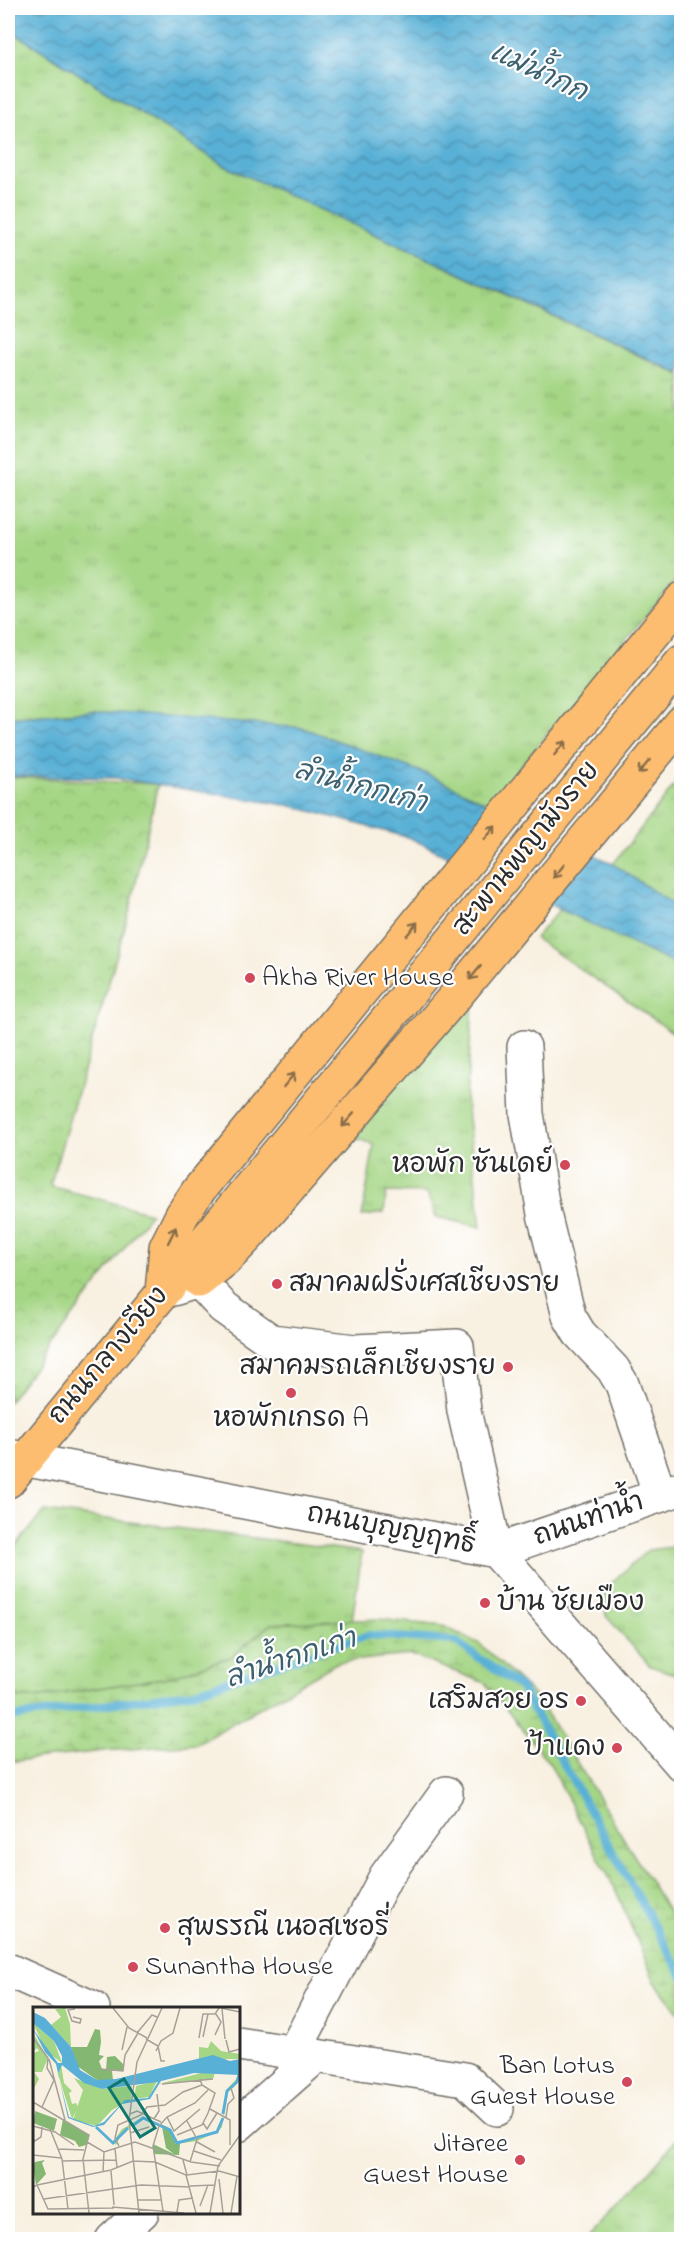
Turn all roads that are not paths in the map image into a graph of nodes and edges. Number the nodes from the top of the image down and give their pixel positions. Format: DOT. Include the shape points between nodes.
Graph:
graph roads {
  1 [pos="681,599"];
  2 [pos="681,661"];
  3 [pos="681,722"];
  4 [pos="524,1047"];
  5 [pos="211,1232"];
  6 [pos="199,1281"];
  7 [pos="162,1292"];
  8 [pos="13,1465"];
  9 [pos="671,1492"];
  10 [pos="496,1551"];
  11 [pos="681,1765"];
  12 [pos="446,1793"];
  13 [pos="8,1970"];
  14 [pos="91,2007"];
  15 [pos="240,2044"];
  16 [pos="305,2054"];
  17 [pos="497,2109"];
  18 [pos="240,2124"];
  19 [pos="140,2214"];
  20 [pos="112,2240"];
  7 -- 1 [label="main road, one-way" via="166,1247 198,1191"];
  2 -- 5 [label="main road, สะพานพญามังราย"];
  3 -- 6 [label="main road, one-way" via="527,910 249,1235"];
  4 -- 9 [label="street" via="527,1114 544,1214 568,1316 622,1384"];
  5 -- 7 [label="main road, ถนนกลางเวียง"];
  6 -- 7 [label="street"];
  6 -- 10 [label="street" via="224,1307 271,1341 355,1351 457,1346 464,1411"];
  7 -- 8 [label="main road, ถนนกลางเวียง"];
  8 -- 10 [label="street, ถนนบุญญฤทธิ์"];
  9 -- 10 [label="street, ถนนท่าน้ำ"];
  10 -- 11 [label="street, ถนนบุญญฤทธิ์"];
  12 -- 16 [label="street" via="386,1876"];
  13 -- 14 [label="street"];
  15 -- 16 [label="street"];
  16 -- 17 [label="street" via="465,2079"];
  16 -- 18 [label="street"];
  19 -- 20 [label="street"];
}
